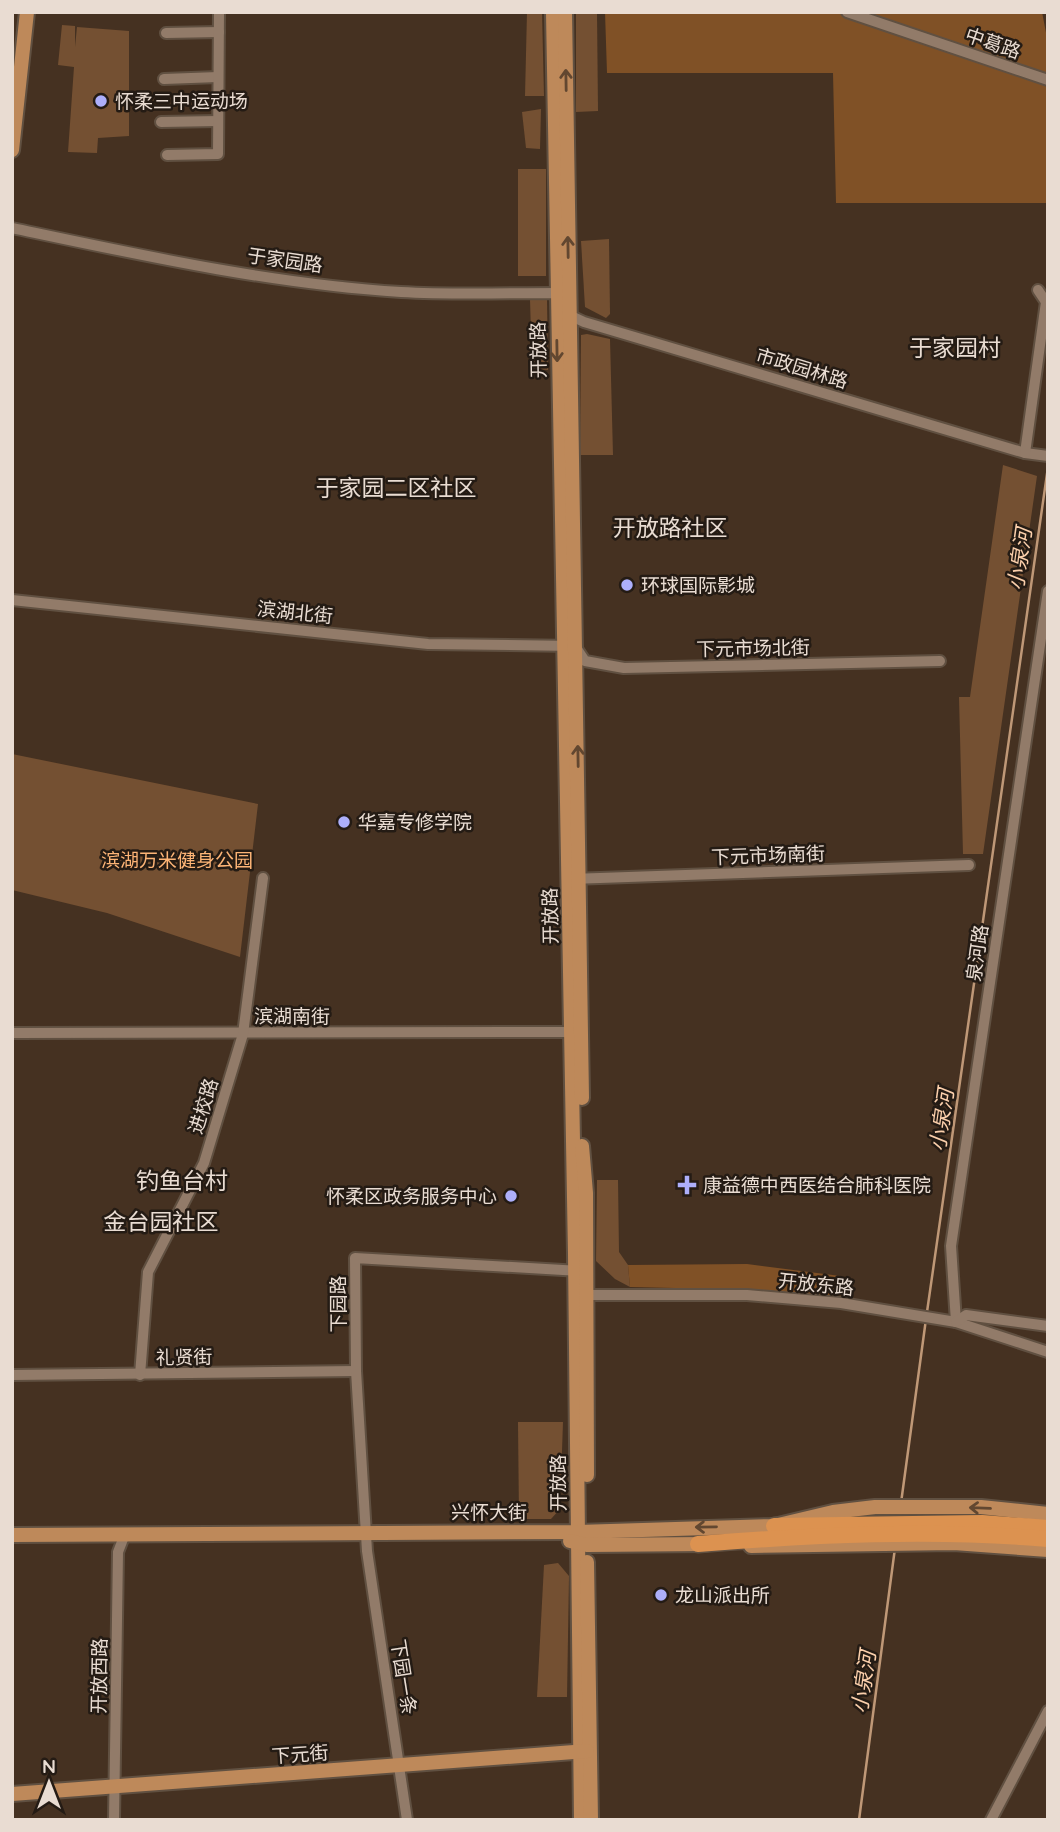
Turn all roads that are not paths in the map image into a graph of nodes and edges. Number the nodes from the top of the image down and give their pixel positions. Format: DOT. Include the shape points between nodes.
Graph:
graph roads {
  1 [pos="19,12"];
  2 [pos="27,12"];
  3 [pos="219,12"];
  4 [pos="553,12"];
  5 [pos="565,12"];
  6 [pos="847,12"];
  7 [pos="219,32"];
  8 [pos="166,33"];
  9 [pos="12,74"];
  10 [pos="218,77"];
  11 [pos="164,79"];
  12 [pos="1048,80"];
  13 [pos="218,121"];
  14 [pos="161,122"];
  15 [pos="12,150"];
  16 [pos="167,155"];
  17 [pos="12,228"];
  18 [pos="1038,290"];
  19 [pos="556,293"];
  20 [pos="569,315"];
  21 [pos="1025,453"];
  22 [pos="1044,456"];
  23 [pos="1048,591"];
  24 [pos="12,600"];
  25 [pos="570,645"];
  26 [pos="940,662"];
  27 [pos="969,866"];
  28 [pos="263,878"];
  29 [pos="574,879"];
  30 [pos="571,1032"];
  31 [pos="12,1033"];
  32 [pos="243,1034"];
  33 [pos="581,1271"];
  34 [pos="581,1295"];
  35 [pos="951,1321"];
  36 [pos="1048,1326"];
  37 [pos="1048,1352"];
  38 [pos="356,1371"];
  39 [pos="12,1375"];
  40 [pos="140,1375"];
  41 [pos="1048,1514"];
  42 [pos="774,1525"];
  43 [pos="1048,1528"];
  44 [pos="12,1535"];
  45 [pos="366,1536"];
  46 [pos="582,1537"];
  47 [pos="122,1538"];
  48 [pos="1048,1539"];
  49 [pos="12,1544"];
  50 [pos="698,1544"];
  51 [pos="1048,1550"];
  52 [pos="1048,1711"];
  53 [pos="585,1756"];
  54 [pos="400,1770"];
  55 [pos="114,1791"];
  56 [pos="12,1794"];
  57 [pos="12,1803"];
  58 [pos="114,1820"];
  59 [pos="407,1820"];
  60 [pos="581,1820"];
  61 [pos="591,1820"];
  62 [pos="991,1820"];
  1 -- 9 [label="main road"];
  2 -- 15 [label="main road"];
  3 -- 7 [label="street"];
  4 -- 19 [label="main road, 开放路"];
  20 -- 5 [label="main road, 开放路, one-way"];
  6 -- 12 [label="street, 中葛路"];
  7 -- 8 [label="street"];
  7 -- 10 [label="street"];
  10 -- 11 [label="street"];
  10 -- 13 [label="street"];
  13 -- 14 [label="street"];
  13 -- 16 [label="street" via="218,154"];
  17 -- 19 [label="street, 于家园路" via="307,281 401,292"];
  18 -- 21 [label="street" via="1046,302"];
  19 -- 20 [label="street"];
  19 -- 25 [label="main road, 开放路, one-way"];
  20 -- 21 [label="street, 市政园林路"];
  20 -- 25 [label="main road, 开放路"];
  21 -- 22 [label="street, 市政园林路"];
  23 -- 35 [label="street, 泉河路" via="951,1246"];
  24 -- 25 [label="street, 滨湖北街" via="428,644"];
  25 -- 26 [label="street, 下元市场北街" via="594,665 624,668"];
  25 -- 29 [label="main road, 开放路"];
  27 -- 29 [label="street, 下元市场南街"];
  28 -- 32 [label="street, 进校路"];
  29 -- 30 [label="main road, 开放路"];
  29 -- 33 [label="main road, 开放路"];
  30 -- 32 [label="street, 滨湖南街"];
  30 -- 33 [label="main road, 开放路"];
  31 -- 32 [label="street, 滨湖南街"];
  32 -- 40 [label="street, 进校路" via="204,1163 148,1272"];
  33 -- 34 [label="main road, 开放路"];
  33 -- 38 [label="street, 下园路" via="355,1258"];
  34 -- 35 [label="street, 开放东路" via="747,1295"];
  34 -- 46 [label="main road, 开放路"];
  35 -- 36 [label="street" via="966,1315"];
  35 -- 37 [label="street, 开放东路"];
  38 -- 40 [label="street, 礼贤街"];
  38 -- 45 [label="street, 下园路"];
  39 -- 40 [label="street, 礼贤街"];
  41 -- 42 [label="main road, 兴怀大街, one-way" via="981,1507 875,1507"];
  42 -- 43 [label="highway" via="982,1522"];
  42 -- 46 [label="main road, 兴怀大街, one-way"];
  44 -- 47 [label="main road, 兴怀大街"];
  45 -- 46 [label="main road, 兴怀大街"];
  45 -- 47 [label="main road, 兴怀大街"];
  45 -- 54 [label="street, 下园一条"];
  46 -- 50 [label="main road, 兴怀大街"];
  46 -- 53 [label="main road, 开放路"];
  47 -- 49 [label="main road, 兴怀大街"];
  47 -- 55 [label="street, 开放西路"];
  48 -- 50 [label="highway" via="985,1534 790,1536"];
  50 -- 51 [label="main road, 兴怀大街" via="954,1543"];
  52 -- 62 [label="street"];
  53 -- 54 [label="main road, 下元街"];
  53 -- 60 [label="main road, 开放路"];
  53 -- 61 [label="main road, 开放路"];
  54 -- 55 [label="main road, 下元街"];
  54 -- 59 [label="street, 下园一条"];
  55 -- 56 [label="main road, 下元街"];
  55 -- 57 [label="main road, 下元街"];
  55 -- 58 [label="street, 开放西路"];
}
